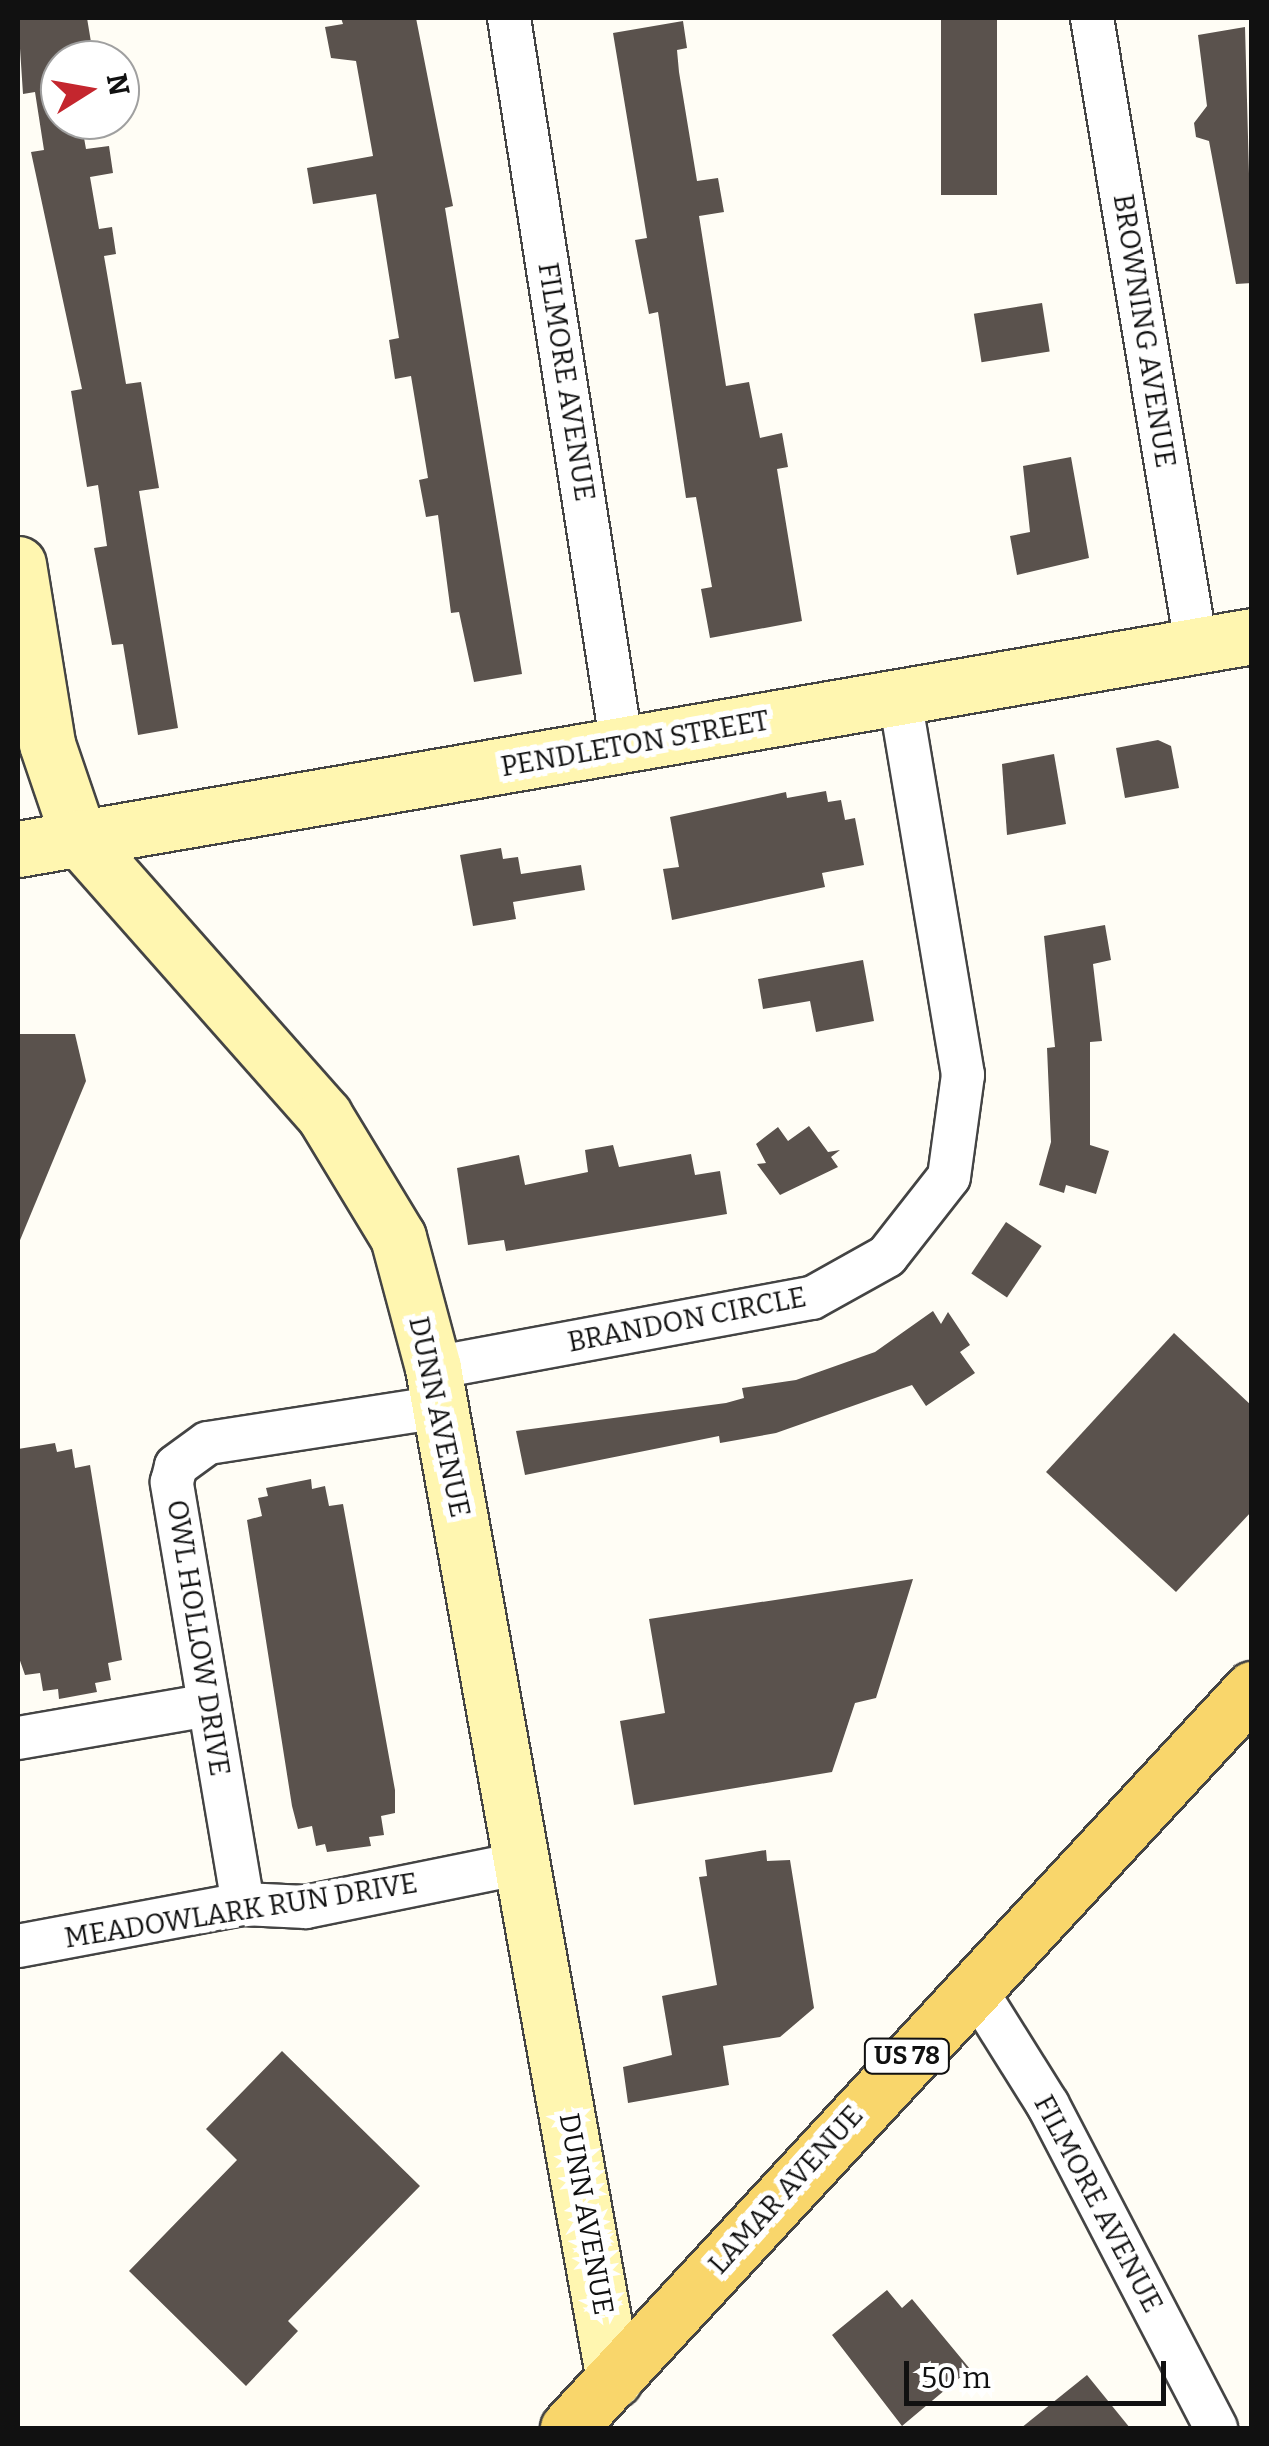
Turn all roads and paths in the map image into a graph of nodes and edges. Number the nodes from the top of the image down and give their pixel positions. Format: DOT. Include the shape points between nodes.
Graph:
graph roads {
  1 [pos="509,18"];
  2 [pos="1092,18"];
  3 [pos="18,564"];
  4 [pos="1252,636"];
  5 [pos="1196,645"];
  6 [pos="900,698"];
  7 [pos="622,747"];
  8 [pos="79,838"];
  9 [pos="18,849"];
  10 [pos="436,1388"];
  11 [pos="1252,1689"];
  12 [pos="209,1705"];
  13 [pos="18,1738"];
  14 [pos="523,1863"];
  15 [pos="243,1904"];
  16 [pos="18,1946"];
  17 [pos="972,1984"];
  18 [pos="614,2380"];
  19 [pos="568,2428"];
  20 [pos="1216,2428"];
  1 -- 7 [label="street, FILMORE AVENUE"];
  2 -- 5 [label="street, BROWNING AVENUE"];
  3 -- 8 [label="street, DUNN AVENUE" via="47,744"];
  4 -- 5 [label="street, PENDLETON STREET"];
  5 -- 6 [label="street, PENDLETON STREET"];
  6 -- 7 [label="street, PENDLETON STREET"];
  6 -- 10 [label="street, BRANDON CIRCLE" via="963,1075 950,1177 887,1256 812,1298"];
  7 -- 8 [label="street, PENDLETON STREET"];
  8 -- 9 [label="street, PENDLETON STREET"];
  8 -- 10 [label="street, DUNN AVENUE" via="324,1114 398,1238"];
  10 -- 12 [label="street, OWL HOLLOW DRIVE" via="208,1443 176,1466 172,1482"];
  10 -- 14 [label="street, DUNN AVENUE"];
  11 -- 17 [label="main road, LAMAR AVENUE / US 78"];
  12 -- 13 [label="street"];
  12 -- 15 [label="street, OWL HOLLOW DRIVE"];
  14 -- 15 [label="street, MEADOWLARK RUN DRIVE" via="306,1907"];
  14 -- 18 [label="street, DUNN AVENUE"];
  15 -- 16 [label="street, MEADOWLARK RUN DRIVE"];
  17 -- 18 [label="main road, LAMAR AVENUE / US 78"];
  17 -- 20 [label="street, FILMORE AVENUE" via="1048,2105"];
  18 -- 19 [label="main road, LAMAR AVENUE / US 78"];
}
